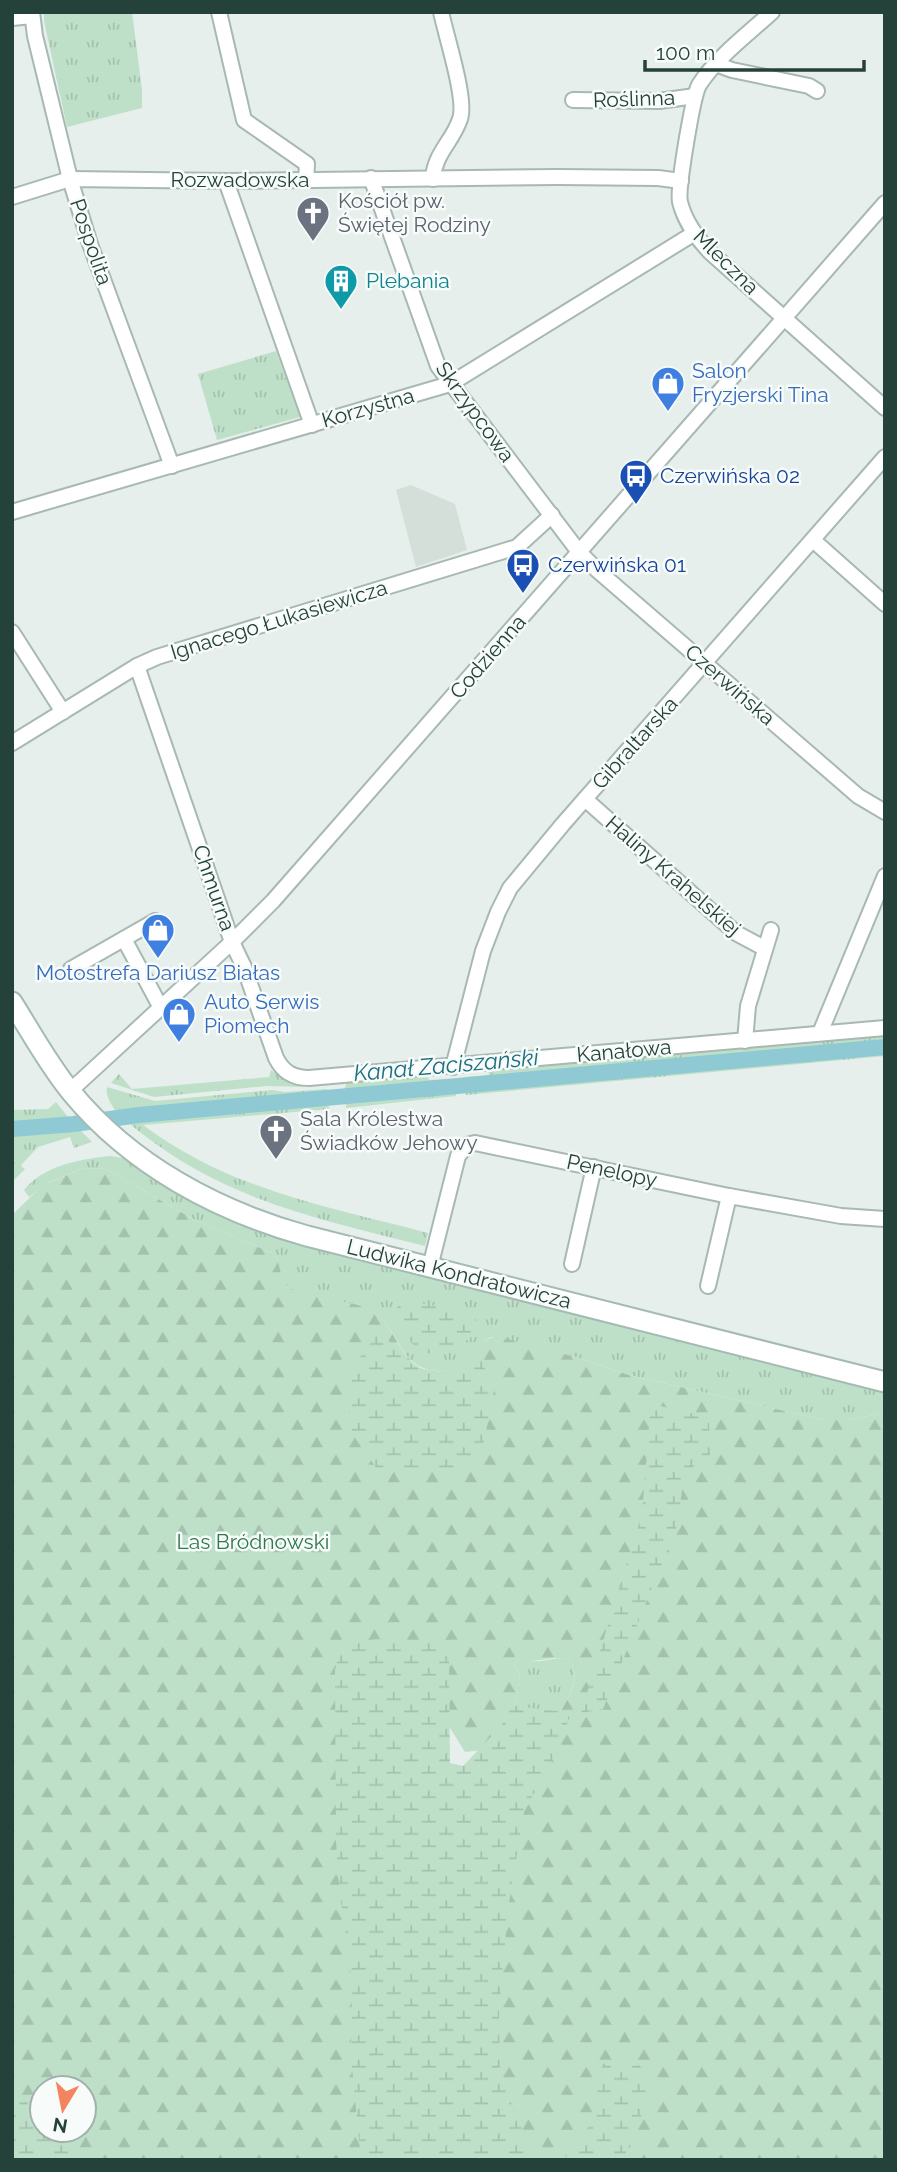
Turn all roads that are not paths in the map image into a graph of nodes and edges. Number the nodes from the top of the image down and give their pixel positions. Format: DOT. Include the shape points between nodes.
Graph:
graph roads {
  1 [pos="219,12"];
  2 [pos="441,12"];
  3 [pos="772,12"];
  4 [pos="32,14"];
  5 [pos="12,18"];
  6 [pos="716,64"];
  7 [pos="817,90"];
  8 [pos="695,96"];
  9 [pos="573,100"];
  10 [pos="371,178"];
  11 [pos="433,178"];
  12 [pos="70,179"];
  13 [pos="306,180"];
  14 [pos="226,181"];
  15 [pos="681,181"];
  16 [pos="12,197"];
  17 [pos="885,203"];
  18 [pos="693,234"];
  19 [pos="784,318"];
  20 [pos="450,384"];
  21 [pos="885,408"];
  22 [pos="312,425"];
  23 [pos="885,457"];
  24 [pos="172,466"];
  25 [pos="12,512"];
  26 [pos="552,515"];
  27 [pos="813,540"];
  28 [pos="579,552"];
  29 [pos="885,604"];
  30 [pos="12,632"];
  31 [pos="705,663"];
  32 [pos="137,666"];
  33 [pos="63,712"];
  34 [pos="12,743"];
  35 [pos="585,799"];
  36 [pos="885,812"];
  37 [pos="885,876"];
  38 [pos="155,921"];
  39 [pos="771,930"];
  40 [pos="124,939"];
  41 [pos="232,942"];
  42 [pos="764,948"];
  43 [pos="71,969"];
  44 [pos="12,1002"];
  45 [pos="161,1008"];
  46 [pos="885,1028"];
  47 [pos="820,1033"];
  48 [pos="746,1041"];
  49 [pos="453,1067"];
  50 [pos="321,1077"];
  51 [pos="70,1091"];
  52 [pos="594,1167"];
  53 [pos="729,1196"];
  54 [pos="885,1219"];
  55 [pos="572,1264"];
  56 [pos="430,1267"];
  57 [pos="708,1286"];
  58 [pos="885,1382"];
  1 -- 13 [label="street" via="242,115 307,164"];
  2 -- 11 [label="street" via="463,108 457,128 437,159"];
  3 -- 6 [label="street, Mleczna"];
  4 -- 5 [label="street"];
  4 -- 12 [label="street, Pospolita"];
  6 -- 7 [label="street"];
  6 -- 8 [label="street, Mleczna"];
  8 -- 9 [label="street, Roślinna" via="659,101"];
  8 -- 15 [label="street, Mleczna"];
  10 -- 11 [label="street, Rozwadowska"];
  10 -- 13 [label="street, Rozwadowska"];
  10 -- 20 [label="street, Skrzypcowa" via="438,366"];
  11 -- 15 [label="street, Rozwadowska"];
  12 -- 14 [label="street, Rozwadowska"];
  12 -- 16 [label="street, Rozwadowska"];
  12 -- 24 [label="street, Pospolita"];
  13 -- 14 [label="street, Rozwadowska"];
  14 -- 22 [label="street"];
  15 -- 18 [label="street, Mleczna" via="680,203"];
  17 -- 19 [label="street, Codzienna"];
  18 -- 19 [label="street, Mleczna"];
  18 -- 20 [label="street, Korzystna"];
  19 -- 21 [label="street, Mleczna"];
  19 -- 28 [label="street, Codzienna"];
  20 -- 22 [label="street, Korzystna"];
  20 -- 26 [label="street, Skrzypcowa"];
  22 -- 24 [label="street, Korzystna"];
  23 -- 27 [label="street, Gibraltarska"];
  24 -- 25 [label="street, Korzystna"];
  26 -- 28 [label="street, Skrzypcowa"];
  26 -- 32 [label="street, Ignacego Łukasiewicza" via="517,547"];
  27 -- 29 [label="street"];
  27 -- 31 [label="street, Gibraltarska"];
  28 -- 31 [label="street, Czerwińska"];
  28 -- 41 [label="street, Codzienna"];
  30 -- 33 [label="street"];
  31 -- 35 [label="street, Gibraltarska"];
  31 -- 36 [label="street, Czerwińska" via="858,796"];
  32 -- 33 [label="street, Ignacego Łukasiewicza"];
  32 -- 41 [label="street, Chmurna"];
  33 -- 34 [label="street, Ignacego Łukasiewicza"];
  35 -- 42 [label="street, Haliny Krahelskiej" via="736,933"];
  35 -- 49 [label="street, Gibraltarska" via="526,867 498,912 483,951"];
  37 -- 47 [label="street"];
  38 -- 40 [label="street"];
  39 -- 42 [label="street, Haliny Krahelskiej"];
  40 -- 43 [label="street"];
  40 -- 45 [label="street"];
  41 -- 45 [label="street, Codzienna"];
  41 -- 50 [label="street, Chmurna" via="279,1065 301,1078"];
  42 -- 48 [label="street, Haliny Krahelskiej" via="748,1006"];
  44 -- 51 [label="main road, Ludwika Kondratowicza"];
  45 -- 51 [label="street, Codzienna"];
  46 -- 47 [label="street, Kanałowa"];
  47 -- 48 [label="street, Kanałowa"];
  48 -- 49 [label="street, Kanałowa"];
  49 -- 50 [label="street, Kanałowa"];
  51 -- 56 [label="main road, Ludwika Kondratowicza" via="104,1128 151,1166 198,1193 273,1227"];
  52 -- 53 [label="street, Penelopy"];
  52 -- 55 [label="street"];
  52 -- 56 [label="street, Penelopy" via="482,1143 467,1145 455,1163"];
  53 -- 54 [label="street, Penelopy"];
  53 -- 57 [label="street"];
  56 -- 58 [label="main road, Ludwika Kondratowicza"];
}
